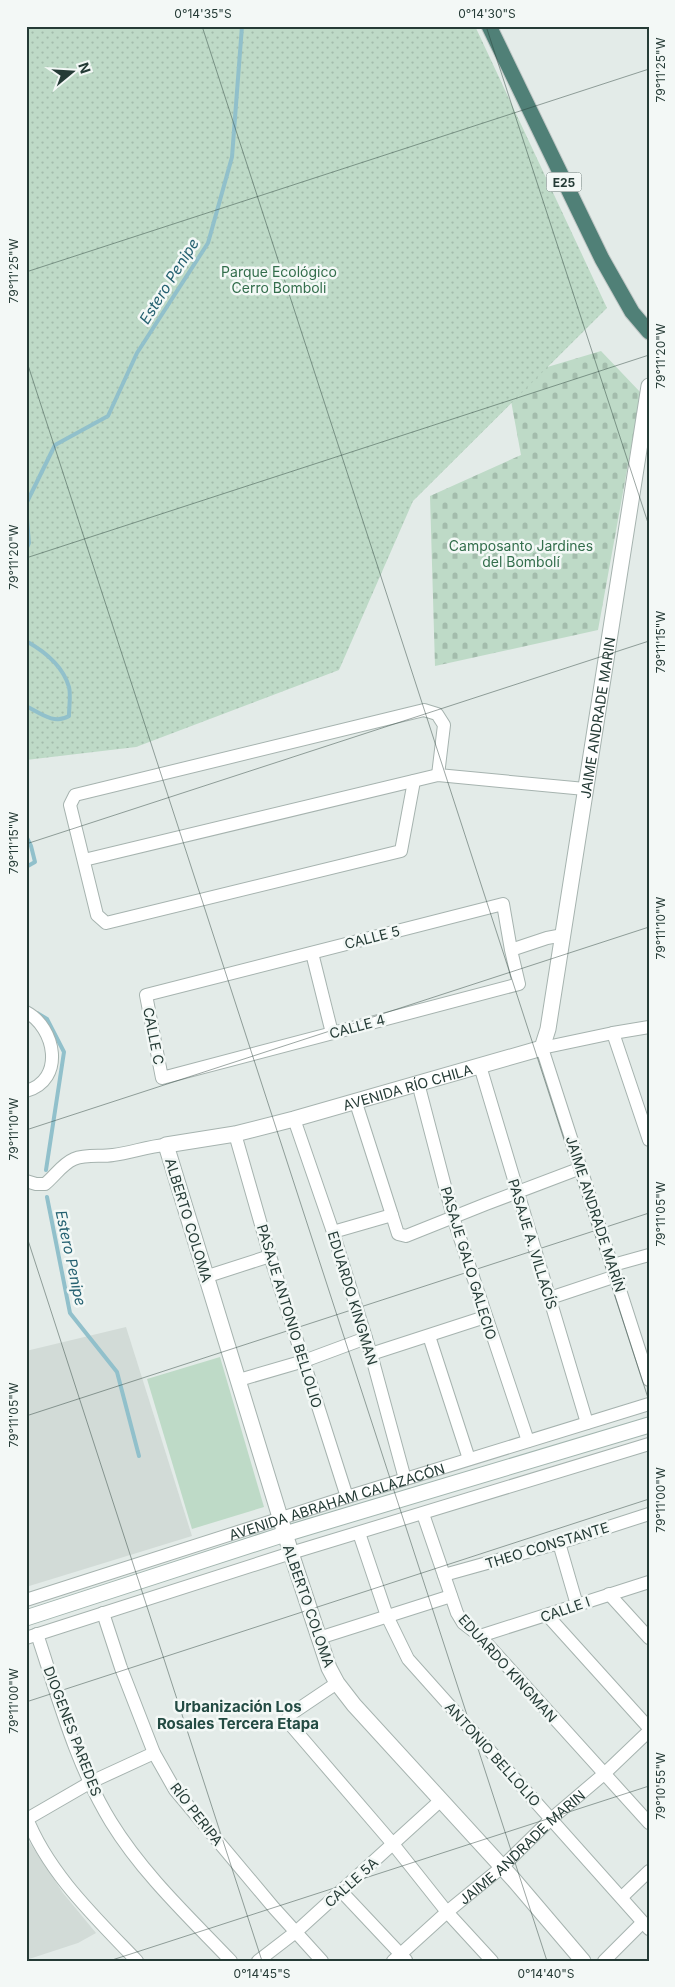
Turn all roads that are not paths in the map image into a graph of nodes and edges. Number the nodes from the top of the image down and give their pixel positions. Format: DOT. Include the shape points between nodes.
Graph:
graph roads {
  1 [pos="489,26"];
  2 [pos="649,332"];
  3 [pos="649,386"];
  4 [pos="438,775"];
  5 [pos="414,781"];
  6 [pos="585,789"];
  7 [pos="84,860"];
  8 [pos="562,936"];
  9 [pos="512,950"];
  10 [pos="312,952"];
  11 [pos="146,994"];
  12 [pos="26,1012"];
  13 [pos="649,1027"];
  14 [pos="332,1033"];
  15 [pos="613,1033"];
  16 [pos="542,1048"];
  17 [pos="480,1066"];
  18 [pos="162,1078"];
  19 [pos="418,1083"];
  20 [pos="26,1091"];
  21 [pos="356,1103"];
  22 [pos="294,1120"];
  23 [pos="235,1134"];
  24 [pos="649,1140"];
  25 [pos="166,1145"];
  26 [pos="581,1168"];
  27 [pos="26,1180"];
  28 [pos="516,1192"];
  29 [pos="392,1215"];
  30 [pos="453,1218"];
  31 [pos="333,1232"];
  32 [pos="649,1255"];
  33 [pos="270,1256"];
  34 [pos="614,1270"];
  35 [pos="205,1277"];
  36 [pos="550,1298"];
  37 [pos="485,1317"];
  38 [pos="429,1336"];
  39 [pos="366,1338"];
  40 [pos="371,1354"];
  41 [pos="304,1361"];
  42 [pos="238,1380"];
  43 [pos="649,1380"];
  44 [pos="649,1404"];
  45 [pos="586,1423"];
  46 [pos="649,1425"];
  47 [pos="528,1441"];
  48 [pos="649,1444"];
  49 [pos="469,1459"];
  50 [pos="405,1479"];
  51 [pos="347,1497"];
  52 [pos="423,1514"];
  53 [pos="649,1514"];
  54 [pos="280,1519"];
  55 [pos="359,1533"];
  56 [pos="285,1534"];
  57 [pos="559,1543"];
  58 [pos="291,1553"];
  59 [pos="444,1576"];
  60 [pos="649,1582"];
  61 [pos="610,1594"];
  62 [pos="451,1596"];
  63 [pos="26,1600"];
  64 [pos="576,1605"];
  65 [pos="103,1613"];
  66 [pos="387,1616"];
  67 [pos="547,1616"];
  68 [pos="26,1618"];
  69 [pos="31,1636"];
  70 [pos="480,1636"];
  71 [pos="319,1638"];
  72 [pos="649,1638"];
  73 [pos="337,1683"];
  74 [pos="649,1729"];
  75 [pos="154,1752"];
  76 [pos="604,1774"];
  77 [pos="91,1782"];
  78 [pos="441,1800"];
  79 [pos="27,1817"];
  80 [pos="550,1819"];
  81 [pos="649,1823"];
  82 [pos="394,1844"];
  83 [pos="502,1867"];
  84 [pos="649,1871"];
  85 [pos="341,1891"];
  86 [pos="622,1897"];
  87 [pos="447,1912"];
  88 [pos="646,1926"];
  89 [pos="296,1931"];
  90 [pos="400,1959"];
  91 [pos="137,1961"];
  92 [pos="231,1961"];
  93 [pos="258,1961"];
  94 [pos="322,1961"];
  95 [pos="492,1961"];
  96 [pos="583,1961"];
  97 [pos="604,1961"];
  1 -- 2 [label="highway, E25" via="602,259 632,312"];
  3 -- 6 [label="street, JAIME ANDRADE MARIN"];
  4 -- 5 [label="street"];
  4 -- 6 [label="street"];
  4 -- 7 [label="street" via="444,725 438,714 424,710 75,795 70,805"];
  5 -- 7 [label="street"];
  5 -- 7 [label="street" via="401,851 115,921 106,923 97,915"];
  6 -- 8 [label="street, JAIME ANDRADE MARIN"];
  8 -- 9 [label="street"];
  8 -- 16 [label="street, JAIME ANDRADE MARIN" via="548,1029"];
  9 -- 10 [label="street, CALLE 5" via="503,904"];
  9 -- 14 [label="street, CALLE 4" via="519,984"];
  10 -- 11 [label="street, CALLE 5"];
  10 -- 14 [label="street"];
  11 -- 18 [label="street, CALLE C"];
  12 -- 20 [label="street" via="35,1017 47,1038 51,1047 52,1069 40,1086"];
  13 -- 15 [label="street, AVENIDA RÍO CHILA"];
  14 -- 18 [label="street, CALLE 4"];
  15 -- 16 [label="street, AVENIDA RÍO CHILA"];
  15 -- 24 [label="street"];
  16 -- 17 [label="street, AVENIDA RÍO CHILA"];
  16 -- 26 [label="street, JAIME ANDRADE MARÍN"];
  17 -- 19 [label="street, AVENIDA RÍO CHILA"];
  17 -- 28 [label="street, PASAJE A. VILLACÍS"];
  19 -- 21 [label="street, AVENIDA RÍO CHILA"];
  19 -- 30 [label="street, PASAJE GALO GALECIO"];
  21 -- 22 [label="street, AVENIDA RÍO CHILA"];
  21 -- 29 [label="street"];
  22 -- 23 [label="street, AVENIDA RÍO CHILA"];
  22 -- 31 [label="street, EDUARDO KINGMAN"];
  23 -- 25 [label="street, AVENIDA RÍO CHILA"];
  23 -- 33 [label="street, PASAJE ANTONIO BELLOLIO"];
  25 -- 27 [label="street" via="74,1159 45,1184"];
  25 -- 35 [label="street, ALBERTO COLOMA"];
  26 -- 28 [label="street"];
  26 -- 34 [label="street, JAIME ANDRADE MARÍN"];
  28 -- 30 [label="street"];
  28 -- 36 [label="street, PASAJE A. VILLACÍS"];
  29 -- 30 [label="street" via="398,1234 402,1236"];
  29 -- 31 [label="street"];
  30 -- 37 [label="street, PASAJE GALO GALECIO"];
  31 -- 39 [label="street, EDUARDO KINGMAN"];
  32 -- 34 [label="street"];
  33 -- 35 [label="street"];
  33 -- 41 [label="street, PASAJE ANTONIO BELLOLIO"];
  34 -- 36 [label="street"];
  34 -- 43 [label="street, JAIME ANDRADE MARÍN"];
  35 -- 42 [label="street, ALBERTO COLOMA"];
  36 -- 45 [label="street, PASAJE A. VILLACÍS"];
  37 -- 38 [label="street"];
  37 -- 47 [label="street, PASAJE GALO GALECIO"];
  38 -- 40 [label="street"];
  38 -- 49 [label="street"];
  39 -- 40 [label="street, EDUARDO KINGMAN"];
  39 -- 41 [label="street"];
  40 -- 50 [label="street, EDUARDO KINGMAN"];
  41 -- 42 [label="street"];
  41 -- 51 [label="street, PASAJE ANTONIO BELLOLIO"];
  42 -- 54 [label="street, ALBERTO COLOMA"];
  44 -- 45 [label="street, AVENIDA ABRAHAM CALAZACÓN"];
  45 -- 47 [label="street, AVENIDA ABRAHAM CALAZACÓN"];
  46 -- 56 [label="street, AVENIDA ABRAHAM CALAZACÓN"];
  47 -- 49 [label="street, AVENIDA ABRAHAM CALAZACÓN"];
  48 -- 52 [label="street"];
  49 -- 50 [label="street, AVENIDA ABRAHAM CALAZACÓN"];
  50 -- 51 [label="street, AVENIDA ABRAHAM CALAZACÓN"];
  51 -- 54 [label="street, AVENIDA ABRAHAM CALAZACÓN"];
  52 -- 55 [label="street"];
  52 -- 59 [label="street, EDUARDO KINGMAN"];
  53 -- 57 [label="street, THEO CONSTANTE"];
  54 -- 56 [label="street, ALBERTO COLOMA"];
  54 -- 63 [label="street, AVENIDA ABRAHAM CALAZACÓN"];
  55 -- 58 [label="street"];
  55 -- 66 [label="street, ANTONIO BELLOLIO"];
  56 -- 58 [label="street, ALBERTO COLOMA"];
  56 -- 68 [label="street, AVENIDA ABRAHAM CALAZACÓN"];
  57 -- 59 [label="street, THEO CONSTANTE"];
  57 -- 64 [label="street"];
  58 -- 65 [label="street"];
  58 -- 71 [label="street, ALBERTO COLOMA"];
  59 -- 62 [label="street, EDUARDO KINGMAN"];
  60 -- 61 [label="street, CALLE I"];
  61 -- 64 [label="street, CALLE I"];
  61 -- 72 [label="street"];
  62 -- 66 [label="street"];
  62 -- 70 [label="street, EDUARDO KINGMAN" via="463,1623"];
  64 -- 67 [label="street, CALLE I"];
  65 -- 69 [label="street"];
  65 -- 75 [label="street, RÍO PERIPA"];
  66 -- 71 [label="street"];
  66 -- 80 [label="street, ANTONIO BELLOLIO" via="408,1659"];
  67 -- 70 [label="street, CALLE I"];
  67 -- 74 [label="street"];
  69 -- 77 [label="street, DIOGENES PAREDES"];
  70 -- 76 [label="street, EDUARDO KINGMAN"];
  71 -- 73 [label="street, ALBERTO COLOMA"];
  73 -- 78 [label="street, ALBERTO COLOMA"];
  73 -- 82 [label="street" via="291,1714 289,1723"];
  74 -- 76 [label="street, JAIME ANDRADE MARIN"];
  75 -- 77 [label="street"];
  75 -- 89 [label="street, RÍO PERIPA" via="175,1790"];
  76 -- 80 [label="street, JAIME ANDRADE MARIN"];
  76 -- 81 [label="street, EDUARDO KINGMAN"];
  77 -- 79 [label="street"];
  77 -- 92 [label="street, DIOGENES PAREDES" via="111,1822 140,1863"];
  78 -- 82 [label="street, CALLE 5A"];
  78 -- 83 [label="street, ALBERTO COLOMA"];
  79 -- 91 [label="street" via="50,1862 88,1911"];
  80 -- 83 [label="street, JAIME ANDRADE MARIN"];
  80 -- 86 [label="street, ANTONIO BELLOLIO"];
  82 -- 85 [label="street, CALLE 5A"];
  82 -- 87 [label="street"];
  83 -- 87 [label="street, JAIME ANDRADE MARIN"];
  83 -- 96 [label="street, ALBERTO COLOMA"];
  84 -- 86 [label="street"];
  85 -- 89 [label="street, CALLE 5A"];
  85 -- 90 [label="street"];
  86 -- 88 [label="street, ANTONIO BELLOLIO"];
  87 -- 90 [label="street, JAIME ANDRADE MARIN"];
  87 -- 95 [label="street"];
  88 -- 97 [label="street"];
  89 -- 93 [label="street, CALLE 5A"];
  89 -- 94 [label="street, RÍO PERIPA"];
}
